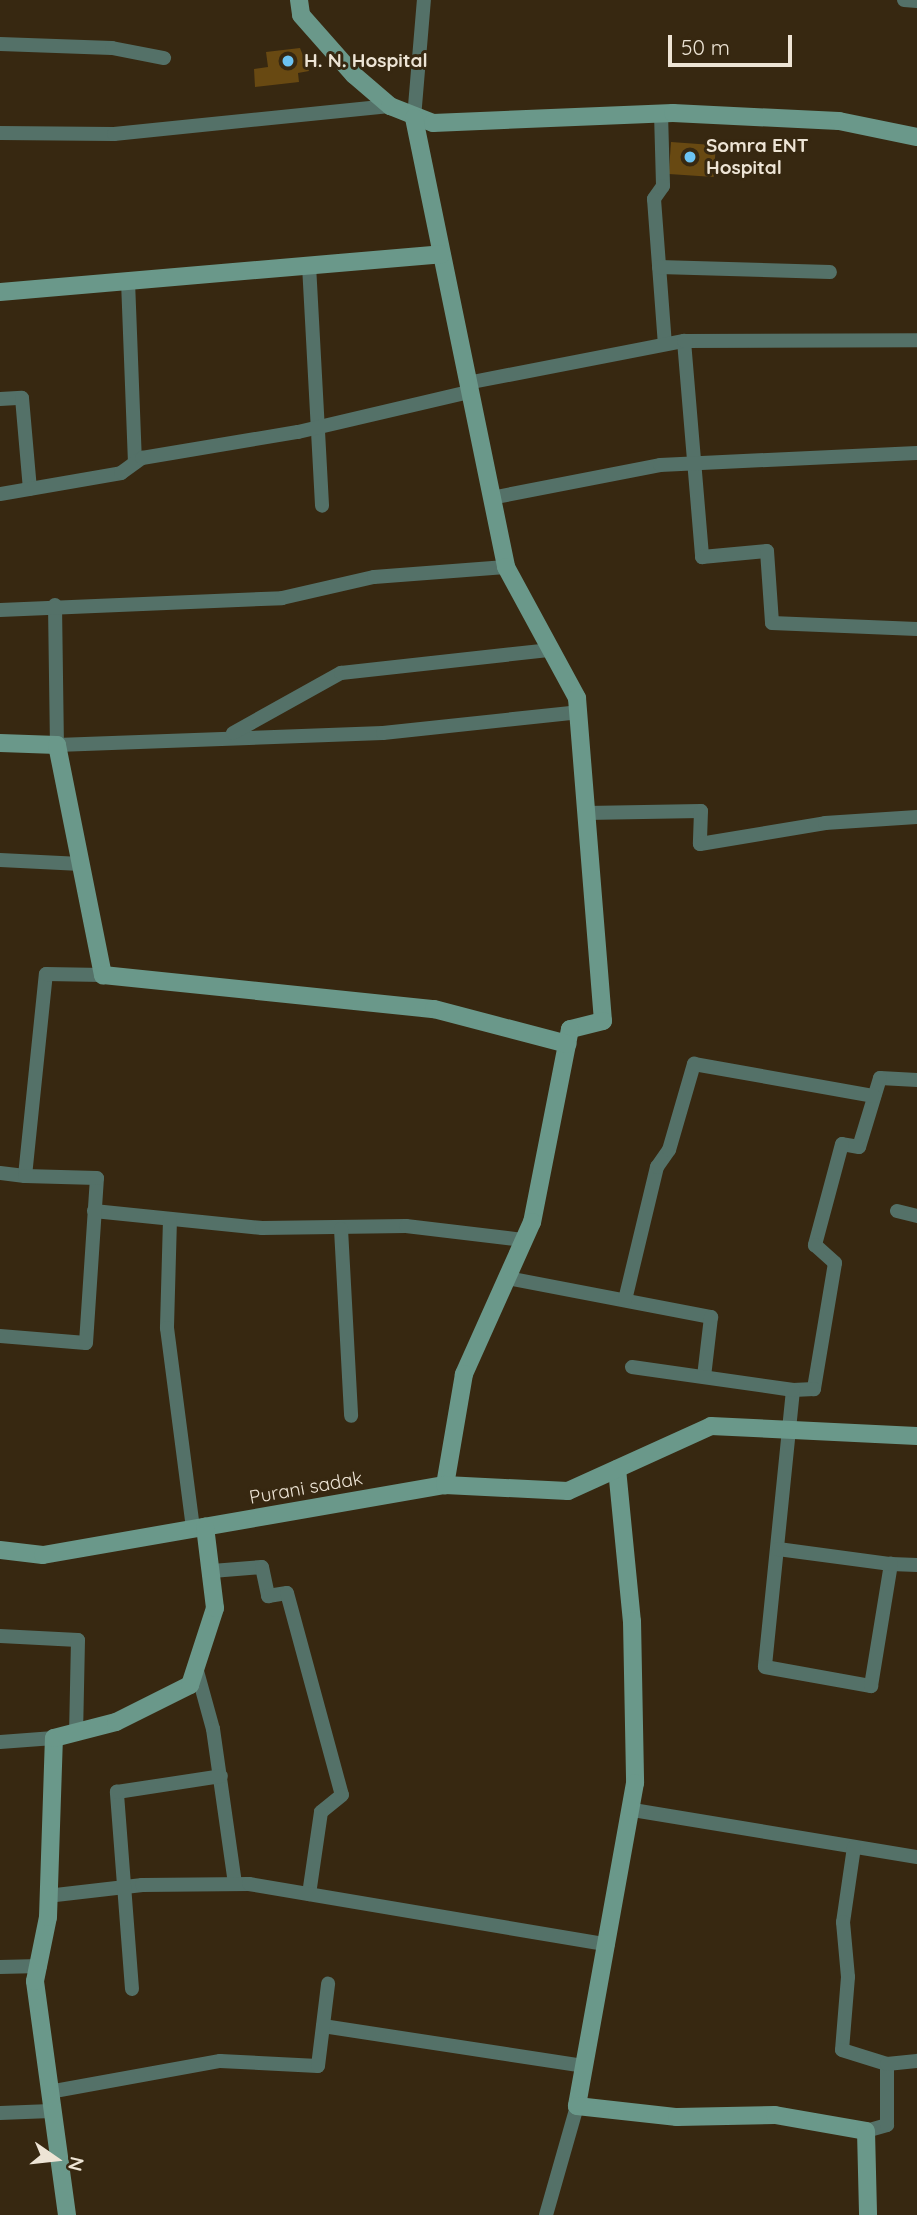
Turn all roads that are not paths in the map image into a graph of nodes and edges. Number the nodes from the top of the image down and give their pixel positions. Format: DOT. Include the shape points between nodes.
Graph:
graph roads {
  1 [pos="299,0"];
  2 [pos="424,0"];
  3 [pos="904,0"];
  4 [pos="917,1"];
  5 [pos="0,44"];
  6 [pos="164,58"];
  7 [pos="390,106"];
  8 [pos="660,113"];
  9 [pos="414,118"];
  10 [pos="0,133"];
  11 [pos="917,137"];
  12 [pos="441,254"];
  13 [pos="309,265"];
  14 [pos="659,267"];
  15 [pos="830,272"];
  16 [pos="128,281"];
  17 [pos="0,292"];
  18 [pos="917,340"];
  19 [pos="684,341"];
  20 [pos="665,344"];
  21 [pos="468,387"];
  22 [pos="0,399"];
  23 [pos="314,429"];
  24 [pos="917,453"];
  25 [pos="135,463"];
  26 [pos="696,463"];
  27 [pos="30,489"];
  28 [pos="0,494"];
  29 [pos="491,498"];
  30 [pos="322,506"];
  31 [pos="506,567"];
  32 [pos="55,605"];
  33 [pos="0,610"];
  34 [pos="917,629"];
  35 [pos="551,650"];
  36 [pos="578,712"];
  37 [pos="231,734"];
  38 [pos="0,743"];
  39 [pos="57,745"];
  40 [pos="586,813"];
  41 [pos="917,817"];
  42 [pos="0,860"];
  43 [pos="81,864"];
  44 [pos="103,975"];
  45 [pos="567,1044"];
  46 [pos="917,1080"];
  47 [pos="874,1096"];
  48 [pos="0,1173"];
  49 [pos="25,1176"];
  50 [pos="94,1211"];
  51 [pos="897,1211"];
  52 [pos="917,1216"];
  53 [pos="170,1219"];
  54 [pos="341,1229"];
  55 [pos="524,1240"];
  56 [pos="508,1278"];
  57 [pos="625,1300"];
  58 [pos="0,1336"];
  59 [pos="632,1367"];
  60 [pos="704,1377"];
  61 [pos="793,1390"];
  62 [pos="351,1416"];
  63 [pos="789,1430"];
  64 [pos="917,1436"];
  65 [pos="617,1469"];
  66 [pos="445,1485"];
  67 [pos="199,1528"];
  68 [pos="778,1549"];
  69 [pos="0,1550"];
  70 [pos="891,1564"];
  71 [pos="917,1565"];
  72 [pos="212,1571"];
  73 [pos="0,1636"];
  74 [pos="197,1671"];
  75 [pos="76,1733"];
  76 [pos="54,1738"];
  77 [pos="0,1742"];
  78 [pos="221,1776"];
  79 [pos="633,1810"];
  80 [pos="854,1847"];
  81 [pos="917,1857"];
  82 [pos="235,1883"];
  83 [pos="123,1887"];
  84 [pos="309,1894"];
  85 [pos="47,1896"];
  86 [pos="608,1945"];
  87 [pos="40,1966"];
  88 [pos="0,1967"];
  89 [pos="328,1984"];
  90 [pos="132,1989"];
  91 [pos="323,2026"];
  92 [pos="917,2061"];
  93 [pos="887,2064"];
  94 [pos="585,2066"];
  95 [pos="49,2092"];
  96 [pos="577,2106"];
  97 [pos="51,2110"];
  98 [pos="0,2113"];
  99 [pos="866,2131"];
  100 [pos="67,2215"];
  101 [pos="546,2215"];
  102 [pos="868,2215"];
  1 -- 7 [label="street" via="300,15"];
  2 -- 9 [label="street"];
  3 -- 4 [label="street"];
  5 -- 6 [label="street" via="112,48"];
  7 -- 9 [label="street"];
  7 -- 10 [label="street" via="114,134"];
  8 -- 9 [label="street" via="433,124"];
  8 -- 11 [label="street" via="839,121"];
  8 -- 14 [label="street" via="663,186 654,199"];
  9 -- 12 [label="street"];
  12 -- 13 [label="street"];
  12 -- 21 [label="street"];
  13 -- 16 [label="street"];
  13 -- 23 [label="street"];
  14 -- 15 [label="street"];
  14 -- 20 [label="street"];
  16 -- 17 [label="street"];
  16 -- 25 [label="street"];
  18 -- 19 [label="street"];
  19 -- 20 [label="street"];
  19 -- 26 [label="street"];
  20 -- 21 [label="street"];
  21 -- 23 [label="street"];
  21 -- 29 [label="street"];
  22 -- 27 [label="street" via="22,398"];
  23 -- 25 [label="street"];
  23 -- 30 [label="street"];
  24 -- 26 [label="street"];
  25 -- 27 [label="street" via="121,473"];
  26 -- 29 [label="street"];
  26 -- 34 [label="street" via="702,557 767,551 772,623"];
  27 -- 28 [label="street"];
  29 -- 31 [label="street"];
  31 -- 32 [label="street" via="374,577 282,598"];
  31 -- 35 [label="street"];
  32 -- 33 [label="street"];
  32 -- 39 [label="street"];
  35 -- 36 [label="street"];
  35 -- 37 [label="street" via="341,673"];
  36 -- 37 [label="street" via="383,733"];
  36 -- 40 [label="street"];
  37 -- 39 [label="street"];
  38 -- 39 [label="street"];
  39 -- 43 [label="street"];
  40 -- 41 [label="street" via="701,811 700,844"];
  40 -- 45 [label="street" via="603,1021 570,1029"];
  42 -- 43 [label="street"];
  43 -- 44 [label="street"];
  44 -- 45 [label="street" via="434,1009"];
  44 -- 49 [label="street" via="46,974"];
  45 -- 55 [label="street"];
  46 -- 47 [label="street" via="880,1078"];
  47 -- 57 [label="street" via="694,1064 669,1150 657,1167"];
  47 -- 61 [label="street" via="859,1147 842,1144 815,1245 835,1263 814,1389"];
  48 -- 49 [label="street"];
  49 -- 50 [label="street" via="97,1178"];
  50 -- 53 [label="street"];
  50 -- 58 [label="street" via="86,1343"];
  51 -- 52 [label="street"];
  53 -- 54 [label="street"];
  53 -- 67 [label="street" via="167,1328"];
  54 -- 55 [label="street" via="406,1226"];
  54 -- 62 [label="street"];
  55 -- 56 [label="street"];
  56 -- 57 [label="street"];
  56 -- 66 [label="street" via="464,1374"];
  57 -- 60 [label="street" via="711,1317"];
  59 -- 60 [label="street"];
  60 -- 61 [label="street"];
  61 -- 63 [label="street"];
  63 -- 64 [label="street, Purani sadak"];
  63 -- 65 [label="street, Purani sadak" via="711,1426"];
  63 -- 68 [label="street"];
  65 -- 66 [label="street, Purani sadak" via="568,1491"];
  65 -- 79 [label="street" via="632,1633"];
  66 -- 67 [label="street, Purani sadak"];
  67 -- 69 [label="street, Purani sadak" via="43,1555"];
  67 -- 72 [label="street"];
  68 -- 70 [label="street"];
  68 -- 70 [label="street" via="771,1566 765,1667 871,1686"];
  70 -- 71 [label="street"];
  72 -- 74 [label="street" via="211,1634"];
  72 -- 84 [label="street" via="262,1567 268,1596 287,1592 342,1795 321,1812"];
  73 -- 75 [label="street" via="78,1640"];
  74 -- 75 [label="street" via="190,1685 152,1706"];
  74 -- 78 [label="street"];
  75 -- 76 [label="street"];
  76 -- 77 [label="street"];
  76 -- 85 [label="street"];
  78 -- 82 [label="street"];
  78 -- 83 [label="street" via="117,1792"];
  79 -- 80 [label="street"];
  79 -- 86 [label="street"];
  80 -- 81 [label="street"];
  80 -- 93 [label="street" via="843,1922 848,1977 842,2050"];
  82 -- 83 [label="street"];
  82 -- 84 [label="street"];
  83 -- 85 [label="street"];
  83 -- 90 [label="street"];
  84 -- 86 [label="street"];
  85 -- 87 [label="street"];
  86 -- 94 [label="street"];
  87 -- 88 [label="street"];
  87 -- 95 [label="street" via="35,1981"];
  89 -- 91 [label="street"];
  91 -- 94 [label="street"];
  91 -- 95 [label="street" via="318,2066 220,2061"];
  92 -- 93 [label="street"];
  93 -- 99 [label="street" via="887,2125"];
  94 -- 96 [label="street"];
  95 -- 97 [label="street"];
  96 -- 99 [label="street" via="677,2117 775,2115"];
  96 -- 101 [label="street"];
  97 -- 98 [label="street"];
  97 -- 100 [label="street"];
  99 -- 102 [label="street"];
}
